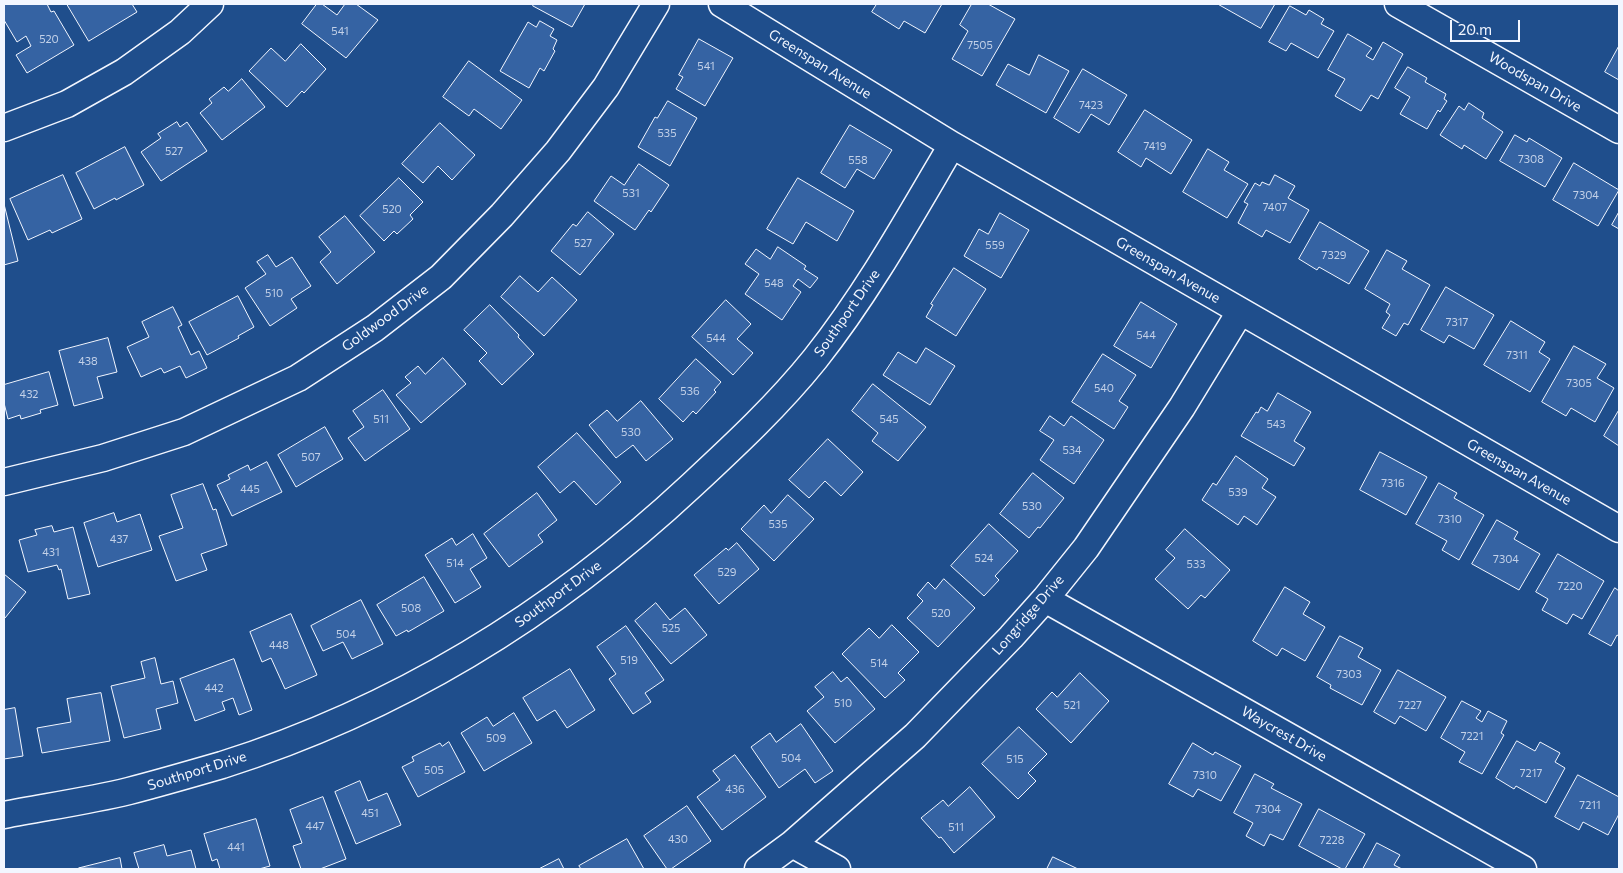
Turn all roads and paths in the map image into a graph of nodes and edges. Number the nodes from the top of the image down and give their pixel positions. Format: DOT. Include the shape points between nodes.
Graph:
graph roads {
  1 [pos="210,4"];
  2 [pos="656,4"];
  3 [pos="722,4"];
  4 [pos="1398,4"];
  5 [pos="4,128"];
  6 [pos="1619,130"];
  7 [pos="952,145"];
  8 [pos="1240,312"];
  9 [pos="4,482"];
  10 [pos="1619,529"];
  11 [pos="1044,598"];
  12 [pos="4,815"];
  13 [pos="792,844"];
  14 [pos="758,869"];
  15 [pos="837,869"];
  16 [pos="1523,869"];
  1 -- 5 [label="street" via="180,32 124,72 67,104"];
  2 -- 9 [label="street, Goldwood Drive" via="606,87 552,158 441,277 376,328 298,378 184,432 102,458"];
  3 -- 7 [label="street, Greenspan Avenue"];
  4 -- 6 [label="street, Woodspan Drive"];
  7 -- 8 [label="street, Greenspan Avenue"];
  7 -- 12 [label="street, Southport Drive" via="878,272 780,401 666,509 586,575 492,641 423,680 314,731 224,764 127,792"];
  8 -- 10 [label="street, Greenspan Avenue"];
  8 -- 11 [label="street, Longridge Drive" via="1145,462 1086,548"];
  11 -- 13 [label="street, Longridge Drive" via="1011,637 915,736"];
  11 -- 16 [label="street, Waycrest Drive"];
  13 -- 14 [label="street, Longridge Drive"];
  13 -- 15 [label="street"];
}
